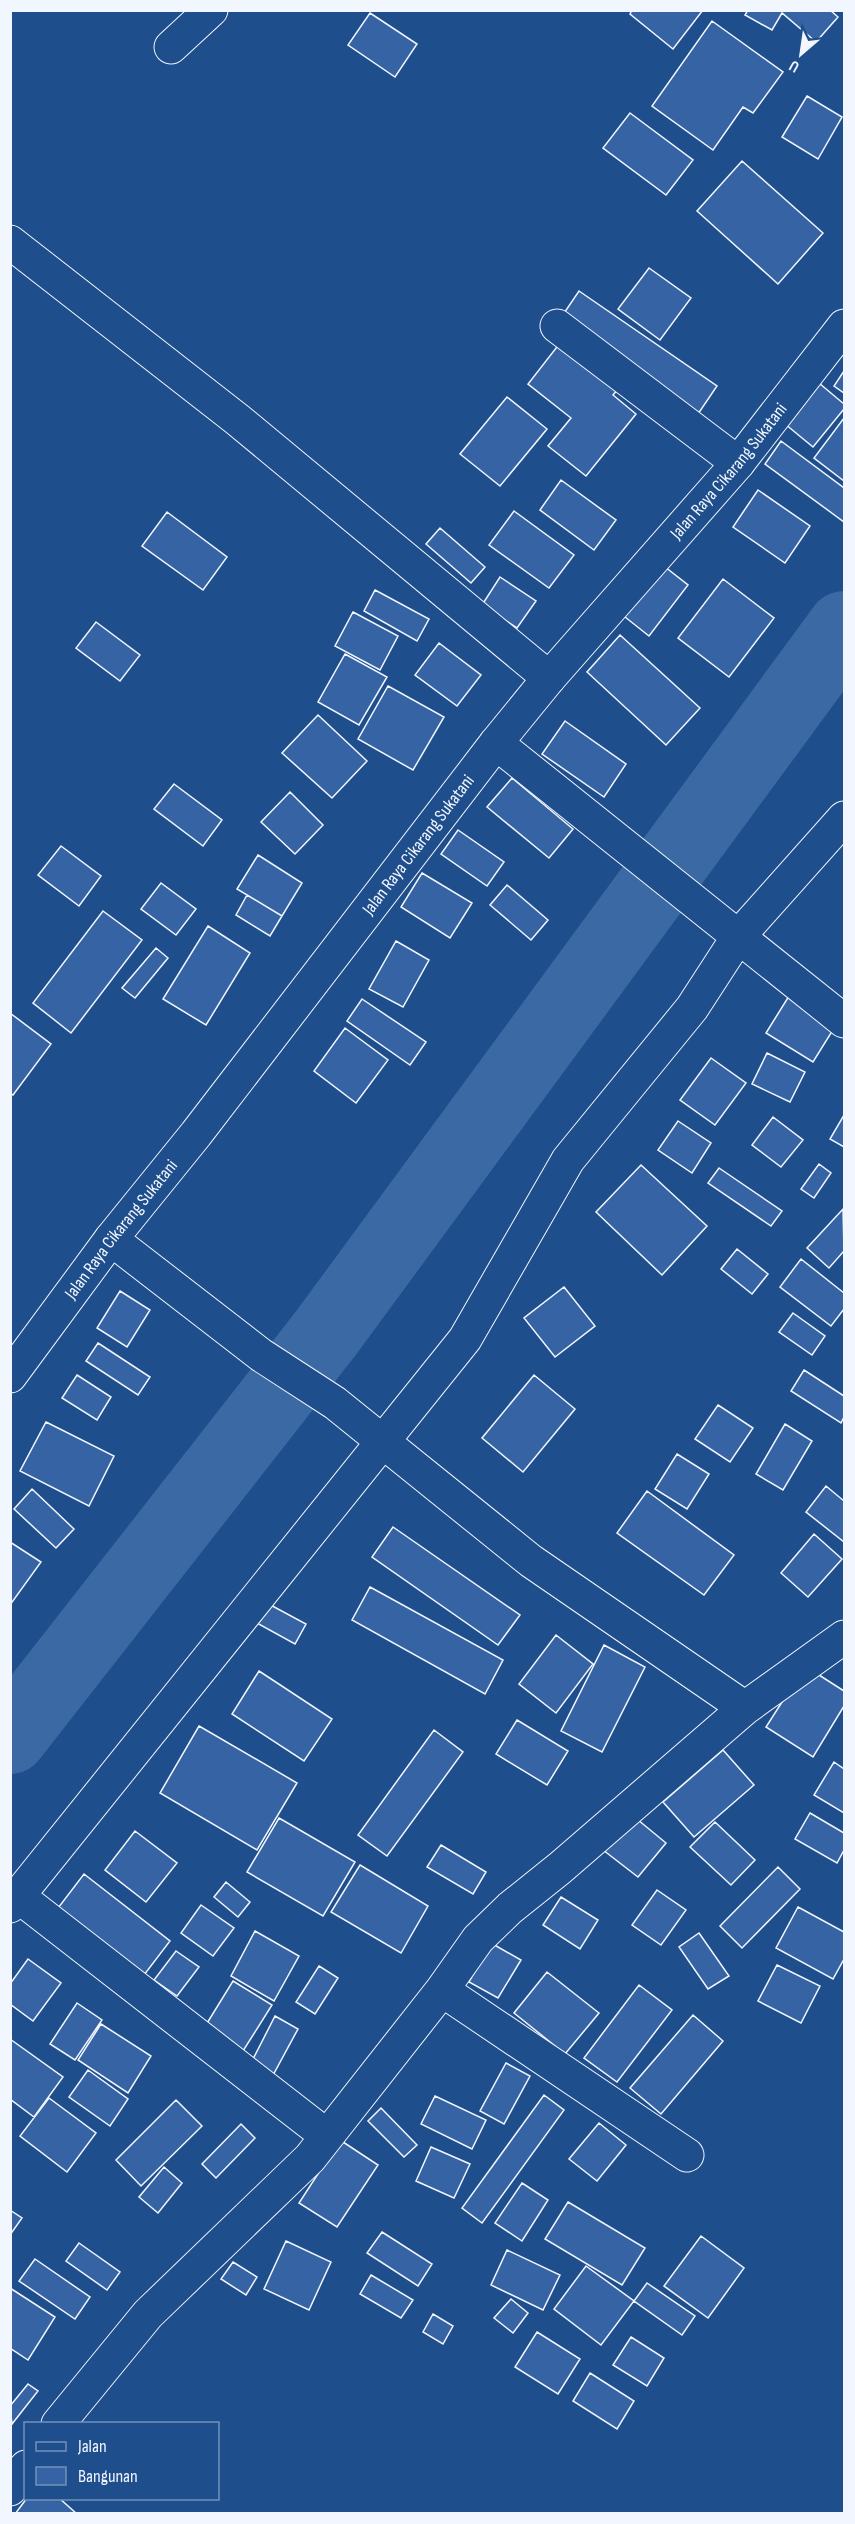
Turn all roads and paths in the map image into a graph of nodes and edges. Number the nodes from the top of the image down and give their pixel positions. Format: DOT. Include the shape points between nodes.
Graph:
graph roads {
  1 [pos="210,10"];
  2 [pos="171,47"];
  3 [pos="10,242"];
  4 [pos="557,326"];
  5 [pos="844,326"];
  6 [pos="738,463"];
  7 [pos="549,678"];
  8 [pos="496,743"];
  9 [pos="844,818"];
  10 [pos="732,932"];
  11 [pos="844,1021"];
  12 [pos="111,1239"];
  13 [pos="10,1376"];
  14 [pos="382,1442"];
  15 [pos="844,1638"];
  16 [pos="745,1708"];
  17 [pos="14,1901"];
  18 [pos="442,1990"];
  19 [pos="327,2136"];
  20 [pos="687,2154"];
  21 [pos="60,2422"];
  22 [pos="24,2470"];
  23 [pos="10,2489"];
  1 -- 2 [label="street"];
  3 -- 7 [label="street" via="238,420"];
  4 -- 6 [label="street"];
  5 -- 6 [label="street, Jalan Raya Cikarang Sukatani"];
  6 -- 7 [label="street, Jalan Raya Cikarang Sukatani"];
  7 -- 8 [label="street, Jalan Raya Cikarang Sukatani"];
  8 -- 10 [label="street"];
  8 -- 12 [label="street, Jalan Raya Cikarang Sukatani"];
  9 -- 10 [label="street"];
  10 -- 11 [label="street"];
  10 -- 14 [label="street" via="692,1008 568,1160 465,1339"];
  12 -- 13 [label="street, Jalan Raya Cikarang Sukatani"];
  12 -- 14 [label="street" via="261,1355 335,1403"];
  14 -- 16 [label="street" via="531,1561"];
  14 -- 17 [label="street"];
  15 -- 16 [label="street"];
  16 -- 18 [label="street" via="510,1908 478,1939"];
  17 -- 19 [label="street"];
  18 -- 19 [label="street"];
  18 -- 20 [label="street"];
  19 -- 21 [label="street" via="310,2158 148,2314"];
  22 -- 23 [label="street"];
}
